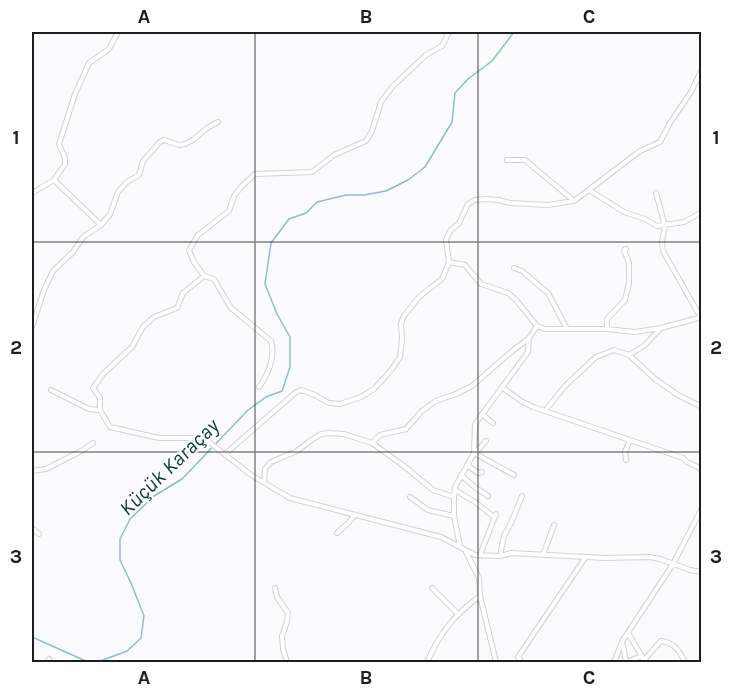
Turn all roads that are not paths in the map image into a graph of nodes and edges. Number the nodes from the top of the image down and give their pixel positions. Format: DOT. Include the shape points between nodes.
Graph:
graph roads {
  1 [pos="118,32"];
  2 [pos="449,32"];
  3 [pos="702,69"];
  4 [pos="219,122"];
  5 [pos="507,160"];
  6 [pos="54,180"];
  7 [pos="589,190"];
  8 [pos="32,193"];
  9 [pos="656,193"];
  10 [pos="574,201"];
  11 [pos="702,212"];
  12 [pos="101,225"];
  13 [pos="665,226"];
  14 [pos="626,249"];
  15 [pos="449,262"];
  16 [pos="514,268"];
  17 [pos="204,276"];
  18 [pos="701,318"];
  19 [pos="32,327"];
  20 [pos="537,327"];
  21 [pos="661,328"];
  22 [pos="607,329"];
  23 [pos="568,330"];
  24 [pos="529,338"];
  25 [pos="629,355"];
  26 [pos="259,387"];
  27 [pos="503,388"];
  28 [pos="51,390"];
  29 [pos="702,406"];
  30 [pos="100,410"];
  31 [pos="545,411"];
  32 [pos="482,414"];
  33 [pos="493,423"];
  34 [pos="630,440"];
  35 [pos="486,441"];
  36 [pos="93,443"];
  37 [pos="372,443"];
  38 [pos="223,452"];
  39 [pos="474,453"];
  40 [pos="626,460"];
  41 [pos="467,465"];
  42 [pos="33,469"];
  43 [pos="702,469"];
  44 [pos="482,472"];
  45 [pos="514,475"];
  46 [pos="461,476"];
  47 [pos="264,483"];
  48 [pos="454,489"];
  49 [pos="488,496"];
  50 [pos="522,496"];
  51 [pos="410,497"];
  52 [pos="453,497"];
  53 [pos="702,508"];
  54 [pos="355,515"];
  55 [pos="454,516"];
  56 [pos="554,525"];
  57 [pos="32,528"];
  58 [pos="337,533"];
  59 [pos="39,534"];
  60 [pos="460,547"];
  61 [pos="465,551"];
  62 [pos="480,555"];
  63 [pos="543,555"];
  64 [pos="500,556"];
  65 [pos="585,557"];
  66 [pos="673,564"];
  67 [pos="702,572"];
  68 [pos="275,588"];
  69 [pos="432,588"];
  70 [pos="480,596"];
  71 [pos="458,614"];
  72 [pos="628,633"];
  73 [pos="623,644"];
  74 [pos="642,656"];
  75 [pos="287,663"];
  76 [pos="426,663"];
  77 [pos="496,663"];
  78 [pos="522,663"];
  79 [pos="614,663"];
  80 [pos="626,663"];
  81 [pos="685,663"];
  1 -- 6 [label="street" via="109,49 89,63 75,94 59,144 65,164"];
  2 -- 17 [label="street" via="442,46 426,55 392,87 381,102 366,141 334,154 312,172 255,174 242,186 229,211 198,235 189,250"];
  3 -- 7 [label="street" via="660,142 640,151"];
  4 -- 12 [label="street" via="185,144 160,142 143,161 139,175 118,192"];
  5 -- 10 [label="street" via="525,160"];
  6 -- 8 [label="street"];
  6 -- 12 [label="street"];
  7 -- 10 [label="street"];
  7 -- 13 [label="street" via="624,212"];
  9 -- 13 [label="street"];
  10 -- 15 [label="street" via="548,205 475,200 468,204 446,240"];
  11 -- 13 [label="street"];
  12 -- 19 [label="street" via="83,237 53,271"];
  13 -- 18 [label="street" via="663,251"];
  14 -- 22 [label="street" via="629,283 625,300 608,319"];
  15 -- 20 [label="street" via="465,265 481,285 508,293"];
  15 -- 38 [label="street" via="441,279 404,316 400,357 374,389 340,404 301,390"];
  16 -- 23 [label="street" via="548,293"];
  17 -- 26 [label="street" via="214,279 231,308 271,341 272,358"];
  17 -- 30 [label="street" via="183,293 177,308 154,317 143,327 132,347 98,381 93,388 100,398"];
  18 -- 21 [label="street"];
  20 -- 23 [label="street"];
  20 -- 24 [label="street"];
  21 -- 22 [label="street" via="635,332"];
  21 -- 25 [label="street"];
  22 -- 23 [label="street"];
  24 -- 27 [label="street" via="528,352"];
  24 -- 37 [label="street" via="472,386 436,401 406,429 380,435"];
  25 -- 29 [label="street" via="655,379"];
  25 -- 31 [label="street" via="614,350 597,357"];
  27 -- 31 [label="street"];
  27 -- 32 [label="street"];
  28 -- 30 [label="street" via="89,409"];
  30 -- 38 [label="street" via="110,427 159,438 204,438"];
  31 -- 34 [label="street"];
  32 -- 33 [label="street"];
  32 -- 39 [label="street" via="475,424"];
  34 -- 40 [label="street"];
  34 -- 43 [label="street"];
  35 -- 39 [label="street"];
  36 -- 42 [label="street" via="46,469"];
  37 -- 47 [label="street" via="344,434 321,434 297,451 271,462 265,469"];
  37 -- 52 [label="street" via="433,490"];
  38 -- 47 [label="street"];
  39 -- 41 [label="street"];
  39 -- 45 [label="street"];
  41 -- 44 [label="street"];
  41 -- 46 [label="street"];
  46 -- 48 [label="street"];
  46 -- 49 [label="street"];
  47 -- 54 [label="street" via="290,498"];
  48 -- 52 [label="street"];
  48 -- 62 [label="street" via="495,515"];
  50 -- 64 [label="street" via="504,536"];
  51 -- 55 [label="street" via="428,510"];
  52 -- 55 [label="street"];
  53 -- 66 [label="street"];
  54 -- 58 [label="street"];
  54 -- 60 [label="street" via="441,537"];
  55 -- 60 [label="street"];
  56 -- 63 [label="street"];
  57 -- 59 [label="street"];
  60 -- 61 [label="street"];
  61 -- 62 [label="street"];
  61 -- 70 [label="street" via="479,578"];
  62 -- 64 [label="street"];
  63 -- 64 [label="street"];
  63 -- 65 [label="street"];
  65 -- 66 [label="street" via="650,557"];
  65 -- 78 [label="street" via="518,657"];
  66 -- 67 [label="street"];
  66 -- 72 [label="street"];
  68 -- 75 [label="street" via="288,613 282,636"];
  69 -- 71 [label="street"];
  70 -- 71 [label="street"];
  70 -- 77 [label="street"];
  71 -- 76 [label="street"];
  72 -- 73 [label="street"];
  72 -- 74 [label="street"];
  73 -- 79 [label="street"];
  73 -- 80 [label="street"];
  74 -- 80 [label="street"];
  74 -- 81 [label="street" via="644,660 665,641 680,651"];
}
